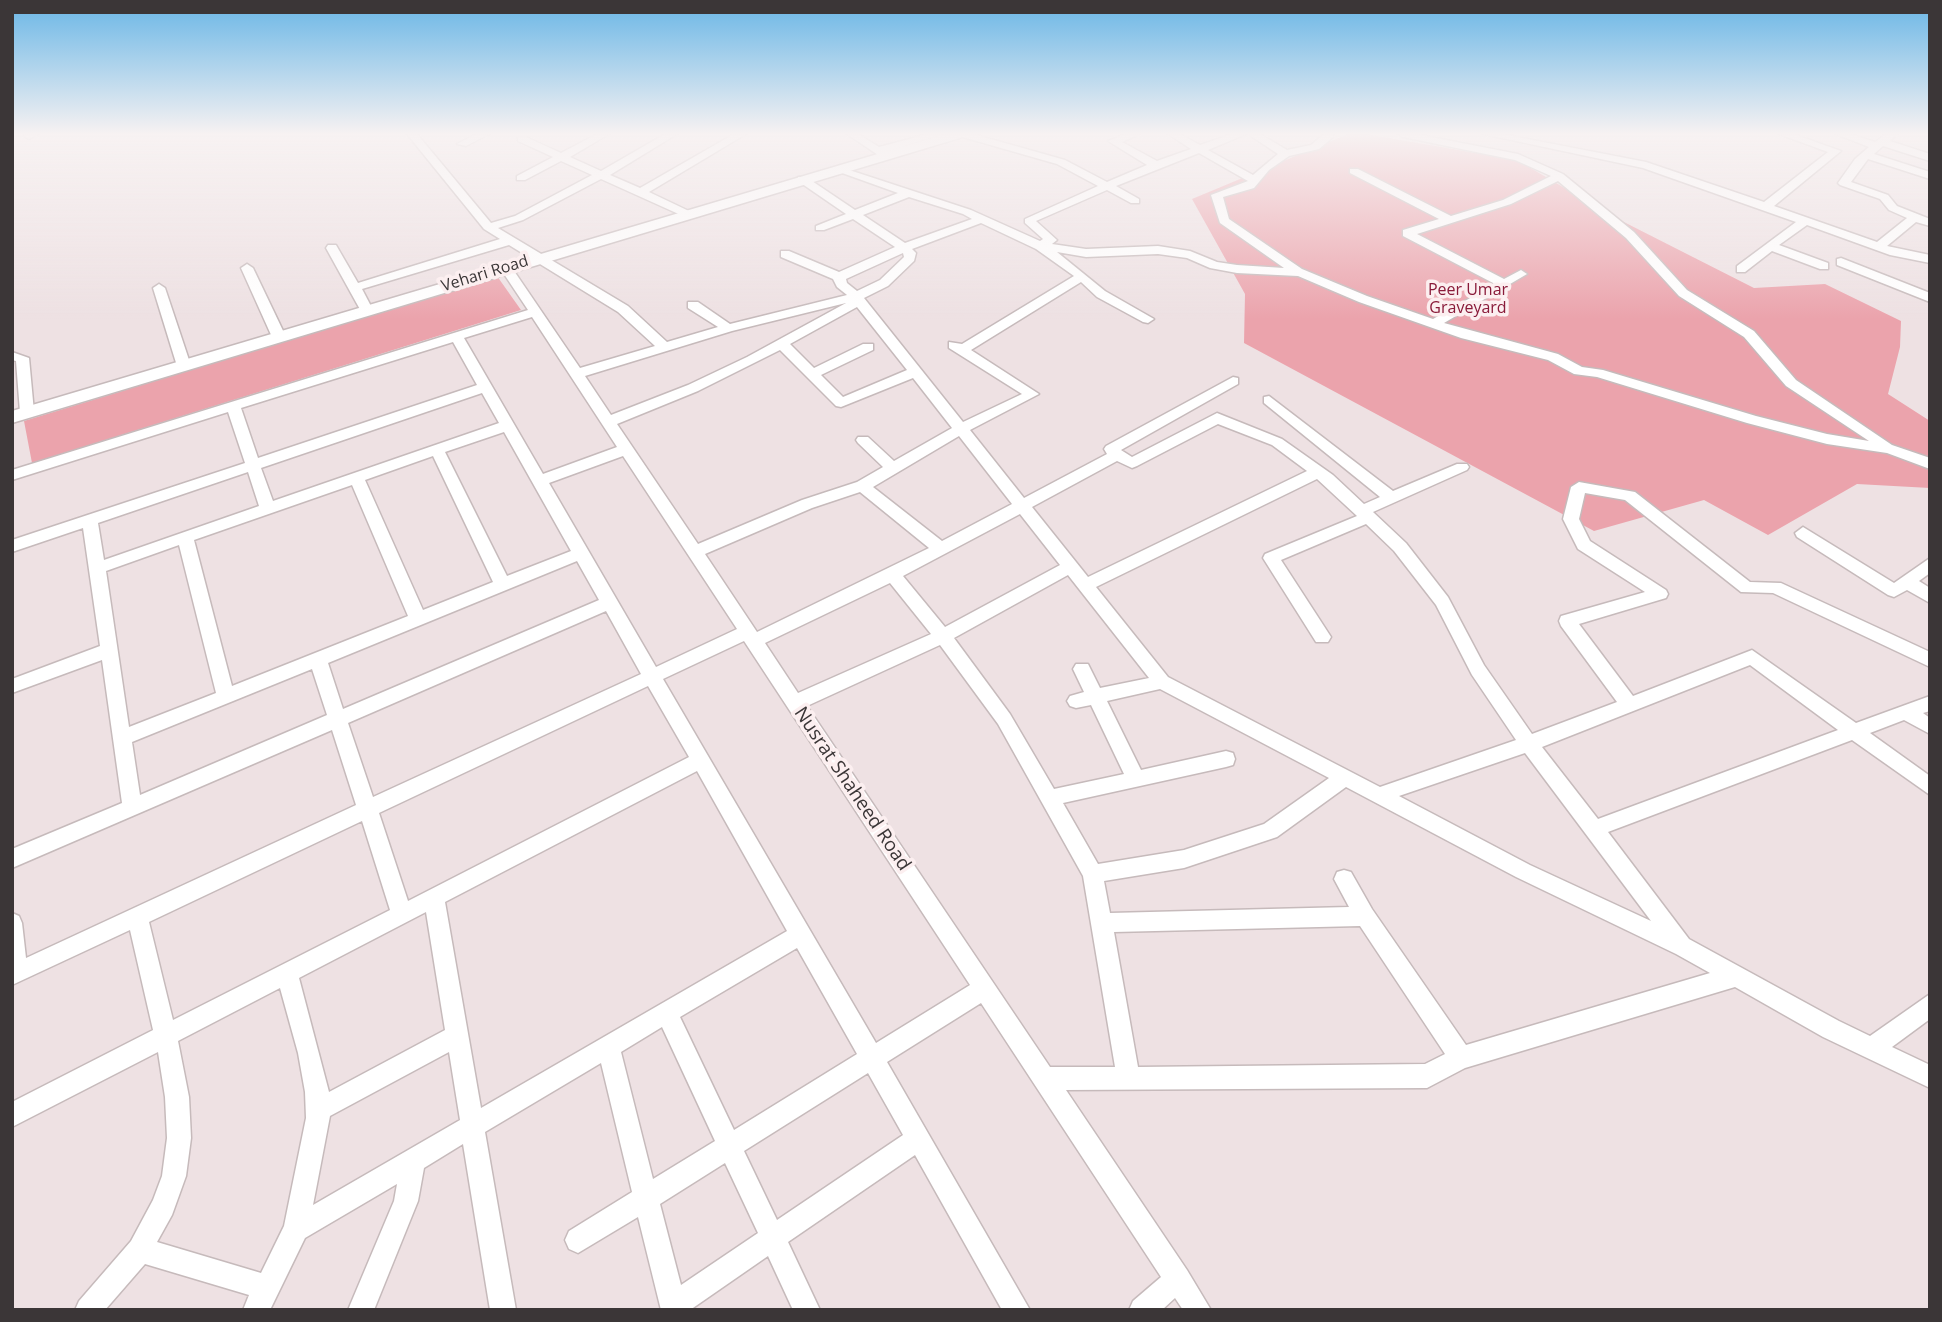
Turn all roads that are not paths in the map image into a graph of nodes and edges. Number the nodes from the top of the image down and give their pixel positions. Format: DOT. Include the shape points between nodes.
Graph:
graph roads {
  1 [pos="462,196"];
  2 [pos="562,196"];
  3 [pos="646,196"];
  4 [pos="749,196"];
  5 [pos="826,196"];
  6 [pos="901,196"];
  7 [pos="916,196"];
  8 [pos="1085,196"];
  9 [pos="1125,196"];
  10 [pos="1217,196"];
  11 [pos="1402,196"];
  12 [pos="1520,196"];
  13 [pos="1583,196"];
  14 [pos="1734,196"];
  15 [pos="1779,196"];
  16 [pos="1880,196"];
  17 [pos="1135,201"];
  18 [pos="1765,207"];
  19 [pos="687,214"];
  20 [pos="855,214"];
  21 [pos="1915,217"];
  22 [pos="981,219"];
  23 [pos="1450,220"];
  24 [pos="1805,221"];
  25 [pos="1930,223"];
  26 [pos="488,227"];
  27 [pos="820,228"];
  28 [pos="511,240"];
  29 [pos="1040,246"];
  30 [pos="1770,246"];
  31 [pos="1879,246"];
  32 [pos="332,248"];
  33 [pos="904,248"];
  34 [pos="785,254"];
  35 [pos="537,259"];
  36 [pos="1930,259"];
  37 [pos="1840,262"];
  38 [pos="1824,266"];
  39 [pos="247,268"];
  40 [pos="506,268"];
  41 [pos="1741,269"];
  42 [pos="1300,272"];
  43 [pos="1521,274"];
  44 [pos="839,277"];
  45 [pos="1080,277"];
  46 [pos="1503,283"];
  47 [pos="159,288"];
  48 [pos="353,288"];
  49 [pos="1930,298"];
  50 [pos="857,299"];
  51 [pos="693,305"];
  52 [pos="367,310"];
  53 [pos="535,312"];
  54 [pos="1148,318"];
  55 [pos="1435,323"];
  56 [pos="728,328"];
  57 [pos="456,336"];
  58 [pos="279,337"];
  59 [pos="781,343"];
  60 [pos="663,346"];
  61 [pos="868,347"];
  62 [pos="12,356"];
  63 [pos="184,366"];
  64 [pos="913,373"];
  65 [pos="576,374"];
  66 [pos="812,374"];
  67 [pos="18,381"];
  68 [pos="1233,381"];
  69 [pos="486,387"];
  70 [pos="1269,400"];
  71 [pos="233,406"];
  72 [pos="20,415"];
  73 [pos="608,422"];
  74 [pos="508,425"];
  75 [pos="961,429"];
  76 [pos="863,440"];
  77 [pos="626,449"];
  78 [pos="1891,449"];
  79 [pos="437,450"];
  80 [pos="1117,454"];
  81 [pos="1930,464"];
  82 [pos="253,465"];
  83 [pos="1462,467"];
  84 [pos="893,468"];
  85 [pos="1318,472"];
  86 [pos="12,475"];
  87 [pos="357,478"];
  88 [pos="540,481"];
  89 [pos="862,486"];
  90 [pos="1392,498"];
  91 [pos="1022,507"];
  92 [pos="268,509"];
  93 [pos="1366,514"];
  94 [pos="90,520"];
  95 [pos="1803,533"];
  96 [pos="185,538"];
  97 [pos="12,546"];
  98 [pos="941,549"];
  99 [pos="694,552"];
  100 [pos="581,553"];
  101 [pos="1930,564"];
  102 [pos="1070,567"];
  103 [pos="97,568"];
  104 [pos="892,575"];
  105 [pos="1907,581"];
  106 [pos="503,585"];
  107 [pos="1085,585"];
  108 [pos="1930,597"];
  109 [pos="610,602"];
  110 [pos="418,619"];
  111 [pos="751,636"];
  112 [pos="943,636"];
  113 [pos="1322,637"];
  114 [pos="109,650"];
  115 [pos="318,659"];
  116 [pos="1930,660"];
  117 [pos="1082,669"];
  118 [pos="652,676"];
  119 [pos="1162,682"];
  120 [pos="12,686"];
  121 [pos="226,696"];
  122 [pos="1095,698"];
  123 [pos="1076,701"];
  124 [pos="795,703"];
  125 [pos="1930,703"];
  126 [pos="1629,705"];
  127 [pos="1906,712"];
  128 [pos="338,719"];
  129 [pos="1930,727"];
  130 [pos="1854,732"];
  131 [pos="123,738"];
  132 [pos="1528,744"];
  133 [pos="1226,759"];
  134 [pos="701,760"];
  135 [pos="1344,778"];
  136 [pos="1136,779"];
  137 [pos="1930,787"];
  138 [pos="1379,795"];
  139 [pos="1049,798"];
  140 [pos="132,808"];
  141 [pos="367,810"];
  142 [pos="1594,829"];
  143 [pos="12,859"];
  144 [pos="1093,874"];
  145 [pos="1343,879"];
  146 [pos="434,897"];
  147 [pos="402,914"];
  148 [pos="137,916"];
  149 [pos="1365,916"];
  150 [pos="12,923"];
  151 [pos="1102,923"];
  152 [pos="802,934"];
  153 [pos="1684,947"];
  154 [pos="287,973"];
  155 [pos="14,974"];
  156 [pos="1736,976"];
  157 [pos="985,989"];
  158 [pos="1930,1005"];
  159 [pos="667,1013"];
  160 [pos="458,1035"];
  161 [pos="166,1036"];
  162 [pos="608,1047"];
  163 [pos="1871,1049"];
  164 [pos="873,1058"];
  165 [pos="1461,1058"];
  166 [pos="1930,1076"];
  167 [pos="1128,1078"];
  168 [pos="1045,1079"];
  169 [pos="318,1110"];
  170 [pos="12,1115"];
  171 [pos="473,1126"];
  172 [pos="919,1138"];
  173 [pos="730,1146"];
  174 [pos="413,1161"];
  175 [pos="645,1199"];
  176 [pos="296,1229"];
  177 [pos="773,1237"];
  178 [pos="578,1240"];
  179 [pos="140,1250"];
  180 [pos="1178,1279"];
  181 [pos="262,1299"];
  182 [pos="673,1308"];
  183 [pos="88,1310"];
  184 [pos="361,1310"];
  185 [pos="503,1310"];
  186 [pos="807,1310"];
  187 [pos="1017,1310"];
  188 [pos="1142,1310"];
  189 [pos="1198,1310"];
  1 -- 26 [label="street"];
  2 -- 26 [label="street" via="519,218"];
  3 -- 19 [label="street"];
  4 -- 19 [label="main road, Vehari Road"];
  5 -- 20 [label="street"];
  6 -- 20 [label="street"];
  7 -- 22 [label="street"];
  8 -- 29 [label="street" via="1032,219 1031,224 1051,240"];
  9 -- 17 [label="street"];
  10 -- 42 [label="street" via="1224,221"];
  11 -- 23 [label="street"];
  12 -- 23 [label="street"];
  13 -- 78 [label="street" via="1630,235 1683,293 1749,334 1791,383"];
  14 -- 18 [label="street"];
  15 -- 18 [label="street"];
  16 -- 21 [label="street" via="1893,208"];
  18 -- 24 [label="street"];
  19 -- 35 [label="main road, Vehari Road"];
  20 -- 27 [label="street"];
  20 -- 33 [label="street"];
  21 -- 25 [label="street"];
  21 -- 31 [label="street"];
  22 -- 29 [label="street"];
  22 -- 33 [label="street"];
  23 -- 46 [label="street" via="1407,233"];
  24 -- 30 [label="street"];
  24 -- 31 [label="street"];
  26 -- 28 [label="street"];
  28 -- 35 [label="street"];
  28 -- 48 [label="street"];
  29 -- 42 [label="street" via="1086,253 1158,250 1237,269"];
  29 -- 45 [label="street"];
  30 -- 38 [label="street"];
  30 -- 41 [label="street"];
  31 -- 36 [label="street"];
  32 -- 48 [label="street"];
  33 -- 44 [label="street"];
  33 -- 50 [label="street" via="910,258 884,283"];
  34 -- 44 [label="street"];
  35 -- 40 [label="main road, Vehari Road"];
  35 -- 60 [label="street" via="623,309"];
  37 -- 49 [label="street"];
  39 -- 58 [label="street"];
  40 -- 52 [label="main road, Vehari Road"];
  40 -- 53 [label="street, Nusrat Shaheed Road"];
  42 -- 55 [label="street"];
  43 -- 46 [label="street"];
  44 -- 50 [label="street" via="841,285"];
  45 -- 54 [label="street" via="1101,294"];
  45 -- 75 [label="street" via="958,347 1032,394"];
  46 -- 55 [label="street"];
  47 -- 63 [label="street"];
  48 -- 52 [label="street"];
  50 -- 56 [label="street"];
  50 -- 59 [label="street"];
  50 -- 64 [label="street"];
  51 -- 56 [label="street"];
  52 -- 58 [label="main road, Vehari Road"];
  53 -- 57 [label="street"];
  53 -- 65 [label="street, Nusrat Shaheed Road"];
  55 -- 78 [label="street" via="1553,357 1579,371 1752,420"];
  56 -- 60 [label="street"];
  57 -- 69 [label="street"];
  57 -- 71 [label="street"];
  58 -- 63 [label="main road, Vehari Road"];
  59 -- 66 [label="street"];
  59 -- 73 [label="street" via="693,388"];
  60 -- 65 [label="street"];
  61 -- 66 [label="street"];
  62 -- 67 [label="street" via="22,358"];
  63 -- 72 [label="main road, Vehari Road"];
  64 -- 66 [label="street" via="841,403"];
  64 -- 75 [label="street"];
  65 -- 73 [label="street, Nusrat Shaheed Road"];
  67 -- 72 [label="street"];
  68 -- 80 [label="street" via="1111,449"];
  69 -- 74 [label="street"];
  69 -- 82 [label="street"];
  70 -- 90 [label="street"];
  71 -- 82 [label="street"];
  71 -- 86 [label="street"];
  73 -- 77 [label="street, Nusrat Shaheed Road"];
  74 -- 79 [label="street"];
  74 -- 88 [label="street"];
  75 -- 84 [label="street"];
  75 -- 91 [label="street"];
  76 -- 84 [label="street"];
  77 -- 88 [label="street"];
  77 -- 99 [label="street, Nusrat Shaheed Road"];
  78 -- 81 [label="street"];
  79 -- 87 [label="street"];
  79 -- 106 [label="street"];
  80 -- 85 [label="street" via="1132,463 1217,418 1278,442"];
  80 -- 91 [label="street"];
  82 -- 92 [label="street"];
  82 -- 94 [label="street"];
  83 -- 90 [label="street"];
  84 -- 89 [label="street"];
  85 -- 93 [label="street"];
  85 -- 107 [label="street"];
  87 -- 92 [label="street"];
  87 -- 110 [label="street"];
  88 -- 100 [label="street"];
  89 -- 98 [label="street"];
  89 -- 99 [label="street"];
  90 -- 93 [label="street"];
  91 -- 98 [label="street"];
  91 -- 102 [label="street"];
  92 -- 96 [label="street"];
  93 -- 113 [label="street" via="1271,558"];
  93 -- 132 [label="street" via="1400,547 1442,601 1478,670"];
  94 -- 97 [label="street"];
  94 -- 103 [label="street"];
  95 -- 105 [label="street" via="1894,592"];
  96 -- 103 [label="street"];
  96 -- 121 [label="street"];
  98 -- 104 [label="street"];
  99 -- 111 [label="street, Nusrat Shaheed Road"];
  100 -- 106 [label="street"];
  100 -- 109 [label="street"];
  101 -- 105 [label="street"];
  102 -- 107 [label="street"];
  102 -- 112 [label="street"];
  103 -- 114 [label="street"];
  104 -- 111 [label="street"];
  104 -- 112 [label="street"];
  105 -- 108 [label="street"];
  106 -- 110 [label="street"];
  107 -- 119 [label="street"];
  109 -- 118 [label="street"];
  109 -- 128 [label="street"];
  110 -- 115 [label="street"];
  111 -- 118 [label="street"];
  111 -- 124 [label="street, Nusrat Shaheed Road"];
  112 -- 124 [label="street"];
  112 -- 139 [label="street" via="1004,719"];
  114 -- 120 [label="street"];
  114 -- 131 [label="street"];
  115 -- 121 [label="street"];
  115 -- 128 [label="street"];
  116 -- 126 [label="street" via="1775,587 1747,588 1630,496 1579,487 1571,519 1584,545 1660,594 1567,621"];
  117 -- 122 [label="street"];
  118 -- 134 [label="street"];
  118 -- 141 [label="street"];
  119 -- 122 [label="street"];
  119 -- 135 [label="street"];
  121 -- 131 [label="street"];
  122 -- 123 [label="street"];
  122 -- 136 [label="street"];
  124 -- 157 [label="street, Nusrat Shaheed Road"];
  125 -- 127 [label="street"];
  126 -- 130 [label="street" via="1752,657"];
  126 -- 132 [label="street"];
  127 -- 129 [label="street"];
  127 -- 130 [label="street"];
  128 -- 140 [label="street"];
  128 -- 141 [label="street"];
  130 -- 137 [label="street"];
  130 -- 142 [label="street"];
  131 -- 140 [label="street"];
  132 -- 138 [label="street"];
  132 -- 142 [label="street"];
  133 -- 136 [label="street"];
  134 -- 146 [label="street"];
  134 -- 152 [label="street"];
  135 -- 138 [label="street"];
  135 -- 144 [label="street" via="1270,831 1184,859"];
  136 -- 139 [label="street"];
  138 -- 153 [label="street" via="1523,871"];
  139 -- 144 [label="street"];
  140 -- 143 [label="street"];
  141 -- 147 [label="street"];
  141 -- 148 [label="street"];
  142 -- 153 [label="street"];
  144 -- 151 [label="street"];
  145 -- 149 [label="street"];
  146 -- 147 [label="street"];
  146 -- 160 [label="street"];
  147 -- 154 [label="street"];
  148 -- 155 [label="street"];
  148 -- 161 [label="street"];
  149 -- 151 [label="street"];
  149 -- 165 [label="street"];
  150 -- 155 [label="street"];
  151 -- 167 [label="street"];
  152 -- 159 [label="street"];
  152 -- 164 [label="street"];
  153 -- 156 [label="street"];
  154 -- 161 [label="street"];
  154 -- 169 [label="street" via="309,1053"];
  156 -- 163 [label="street"];
  156 -- 165 [label="street"];
  157 -- 164 [label="street"];
  157 -- 168 [label="street, Nusrat Shaheed Road"];
  158 -- 163 [label="street"];
  159 -- 162 [label="street"];
  159 -- 173 [label="street"];
  160 -- 169 [label="street"];
  160 -- 171 [label="street"];
  161 -- 170 [label="street"];
  161 -- 179 [label="street" via="177,1097 176,1164 163,1206"];
  162 -- 171 [label="street"];
  162 -- 175 [label="street"];
  163 -- 166 [label="street"];
  164 -- 172 [label="street"];
  164 -- 173 [label="street"];
  165 -- 167 [label="street" via="1427,1076"];
  167 -- 168 [label="street"];
  168 -- 180 [label="street, Nusrat Shaheed Road"];
  169 -- 176 [label="street"];
  171 -- 174 [label="street"];
  171 -- 185 [label="street"];
  172 -- 177 [label="street"];
  172 -- 187 [label="street"];
  173 -- 175 [label="street"];
  173 -- 177 [label="street"];
  174 -- 176 [label="street"];
  174 -- 184 [label="street" via="406,1200"];
  175 -- 178 [label="street"];
  175 -- 182 [label="street"];
  176 -- 181 [label="street"];
  177 -- 182 [label="street"];
  177 -- 186 [label="street"];
  179 -- 181 [label="street"];
  179 -- 183 [label="street"];
  180 -- 188 [label="street"];
  180 -- 189 [label="street, Nusrat Shaheed Road"];
}
